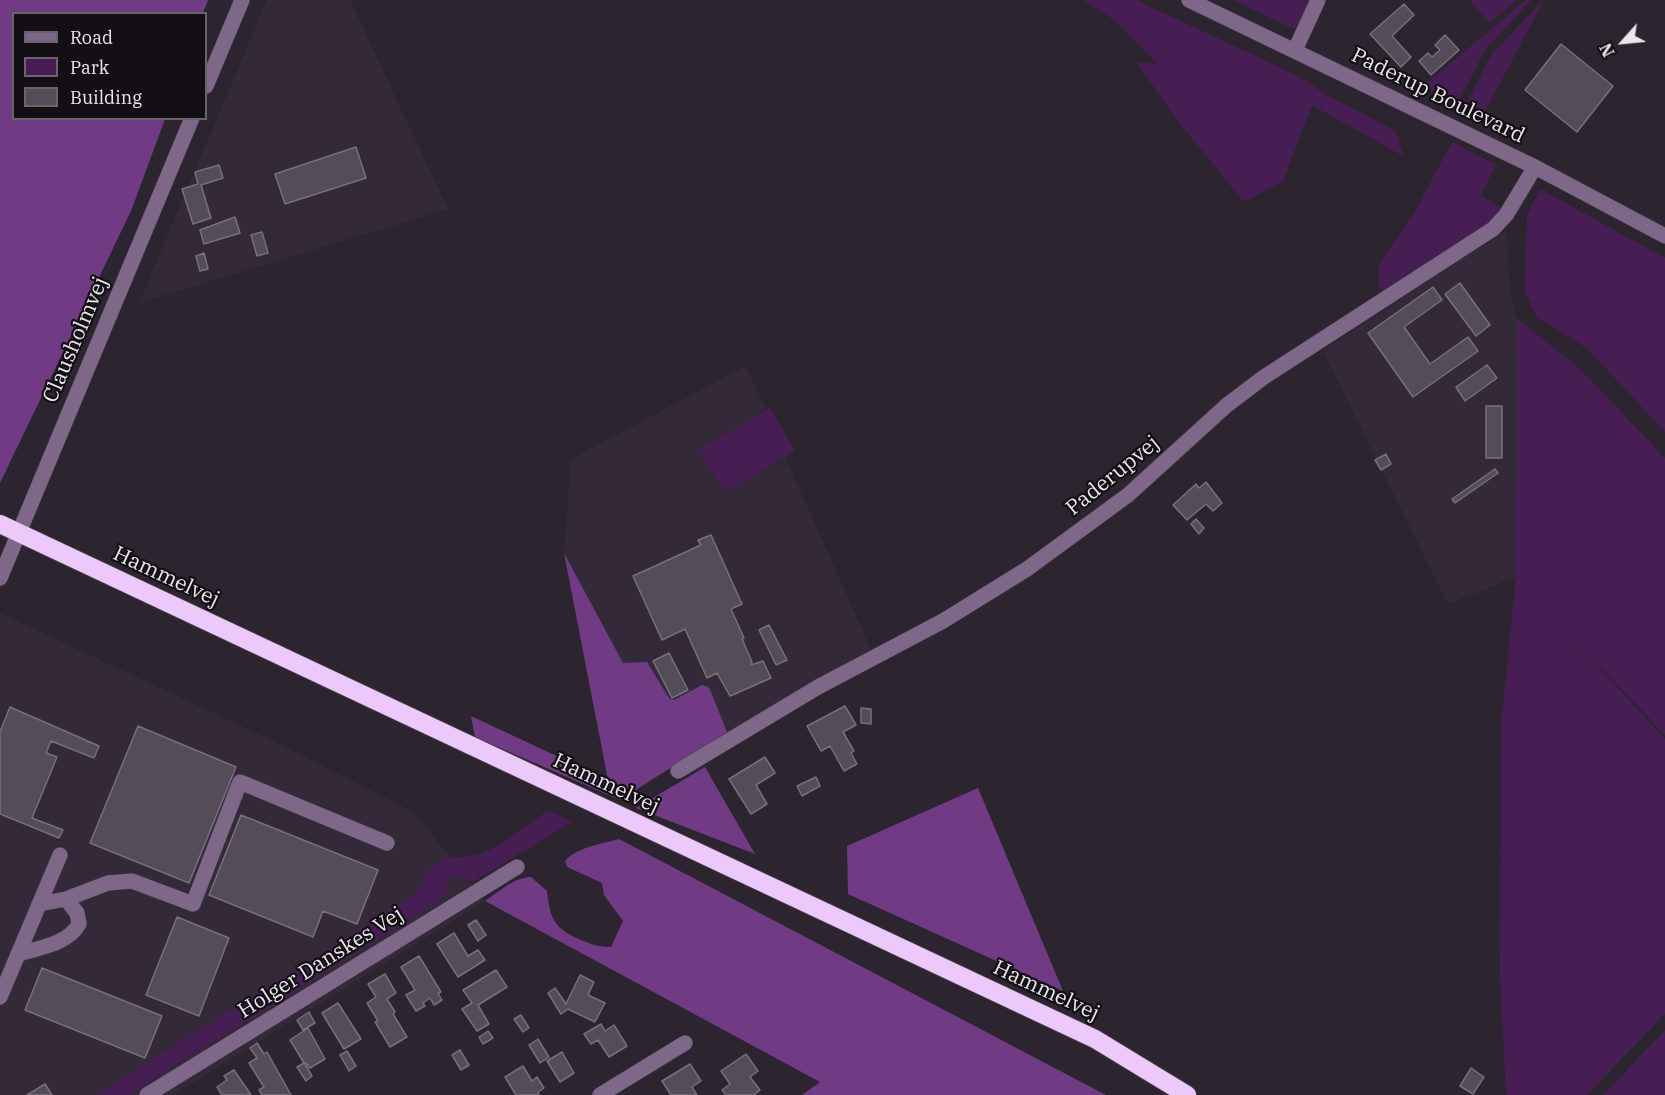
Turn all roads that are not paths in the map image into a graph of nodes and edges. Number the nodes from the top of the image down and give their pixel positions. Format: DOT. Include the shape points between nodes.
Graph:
graph roads {
  1 [pos="242,0"];
  2 [pos="1189,0"];
  3 [pos="1318,0"];
  4 [pos="1295,50"];
  5 [pos="207,84"];
  6 [pos="191,120"];
  7 [pos="1535,166"];
  8 [pos="1665,236"];
  9 [pos="0,524"];
  10 [pos="18,533"];
  11 [pos="0,578"];
  12 [pos="678,771"];
  13 [pos="387,843"];
  14 [pos="60,855"];
  15 [pos="517,867"];
  16 [pos="66,899"];
  17 [pos="39,904"];
  18 [pos="18,954"];
  19 [pos="0,997"];
  20 [pos="685,1043"];
  21 [pos="147,1095"];
  22 [pos="600,1095"];
  23 [pos="1187,1095"];
  1 -- 5 [label="street"];
  2 -- 4 [label="street, Paderup Boulevard"];
  3 -- 4 [label="street"];
  4 -- 7 [label="street, Paderup Boulevard"];
  6 -- 10 [label="street, Clausholmvej"];
  7 -- 8 [label="street, Paderup Boulevard"];
  7 -- 12 [label="street, Paderupvej" via="1493,229 1264,377 1227,405 1128,495 1027,569"];
  9 -- 10 [label="highway, Hammelvej"];
  10 -- 11 [label="street, Clausholmvej"];
  10 -- 23 [label="highway, Hammelvej" via="1095,1039"];
  13 -- 16 [label="street" via="240,782 193,904 132,881 108,883"];
  14 -- 17 [label="street"];
  15 -- 21 [label="street, Holger Danskes Vej"];
  16 -- 17 [label="street"];
  16 -- 18 [label="street" via="77,913 79,924 74,933"];
  17 -- 18 [label="street"];
  18 -- 19 [label="street"];
  20 -- 22 [label="street"];
}
